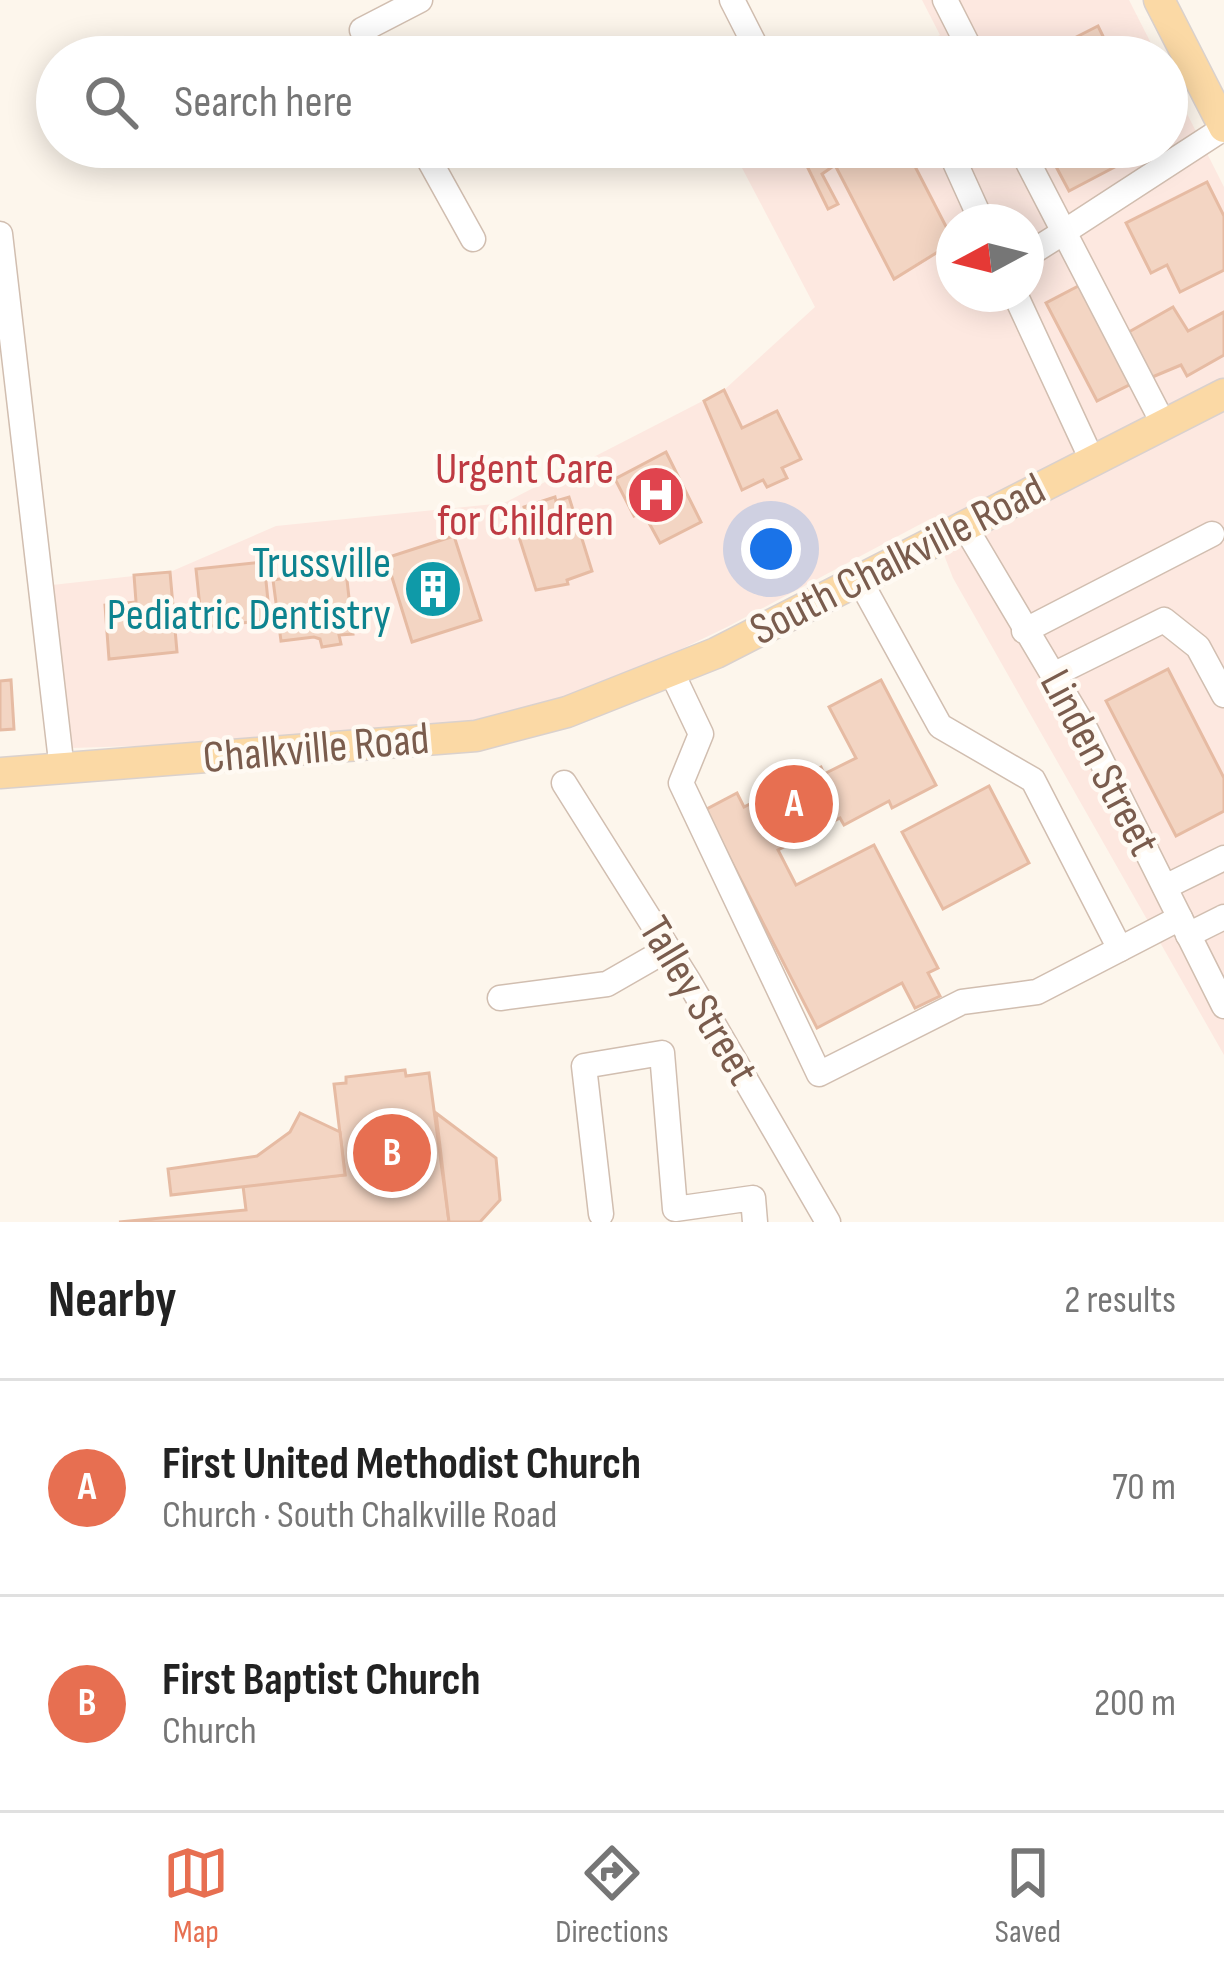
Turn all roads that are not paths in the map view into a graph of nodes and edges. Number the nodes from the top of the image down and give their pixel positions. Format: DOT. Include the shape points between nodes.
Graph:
graph roads {
  1 [pos="420,0"];
  2 [pos="732,0"];
  3 [pos="944,0"];
  4 [pos="1159,0"];
  5 [pos="364,36"];
  6 [pos="750,36"];
  7 [pos="963,36"];
  8 [pos="1177,36"];
  9 [pos="1188,57"];
  10 [pos="1224,127"];
  11 [pos="1188,151"];
  12 [pos="434,168"];
  13 [pos="958,168"];
  14 [pos="1031,168"];
  15 [pos="1162,168"];
  16 [pos="974,204"];
  17 [pos="1064,232"];
  18 [pos="0,234"];
  19 [pos="473,239"];
  20 [pos="1044,245"];
  21 [pos="1023,312"];
  22 [pos="1224,394"];
  23 [pos="1164,424"];
  24 [pos="1092,460"];
  25 [pos="964,525"];
  26 [pos="1212,534"];
  27 [pos="859,579"];
  28 [pos="1024,632"];
  29 [pos="672,673"];
  30 [pos="1054,674"];
  31 [pos="1224,695"];
  32 [pos="567,712"];
  33 [pos="62,770"];
  34 [pos="0,773"];
  35 [pos="563,783"];
  36 [pos="1224,858"];
  37 [pos="1165,887"];
  38 [pos="1224,917"];
  39 [pos="1184,926"];
  40 [pos="668,949"];
  41 [pos="1120,949"];
  42 [pos="500,998"];
  43 [pos="1224,1006"];
  44 [pos="601,1214"];
  45 [pos="675,1215"];
  46 [pos="755,1222"];
  47 [pos="828,1222"];
  1 -- 5 [label="street" via="362,30"];
  2 -- 6 [label="street"];
  3 -- 7 [label="street"];
  4 -- 8 [label="main road"];
  9 -- 10 [label="main road"];
  10 -- 11 [label="street"];
  12 -- 19 [label="street"];
  13 -- 16 [label="street"];
  14 -- 17 [label="street"];
  15 -- 17 [label="street"];
  17 -- 20 [label="street"];
  17 -- 23 [label="street"];
  18 -- 33 [label="street"];
  21 -- 24 [label="street"];
  22 -- 23 [label="main road, South Chalkville Road"];
  23 -- 24 [label="main road, South Chalkville Road"];
  24 -- 25 [label="main road, South Chalkville Road"];
  25 -- 27 [label="main road, South Chalkville Road"];
  25 -- 28 [label="street, Linden Street"];
  26 -- 28 [label="street"];
  27 -- 29 [label="main road, South Chalkville Road"];
  27 -- 41 [label="street" via="940,726 1033,780"];
  28 -- 30 [label="street, Linden Street"];
  29 -- 32 [label="main road, South Chalkville Road"];
  29 -- 41 [label="street" via="701,734 681,783 818,1074 962,1002 1037,992"];
  30 -- 31 [label="street" via="1164,620 1198,647"];
  30 -- 37 [label="street, Linden Street"];
  32 -- 33 [label="main road, Chalkville Road" via="476,736"];
  33 -- 34 [label="main road, Chalkville Road"];
  35 -- 40 [label="street, Talley Street"];
  36 -- 37 [label="street"];
  37 -- 39 [label="street, Linden Street"];
  38 -- 39 [label="street"];
  39 -- 41 [label="street"];
  39 -- 43 [label="street, Linden Street"];
  40 -- 42 [label="street" via="607,984"];
  40 -- 47 [label="street, Talley Street"];
  44 -- 45 [label="street" via="584,1066 662,1053"];
  45 -- 46 [label="street" via="752,1198"];
}
